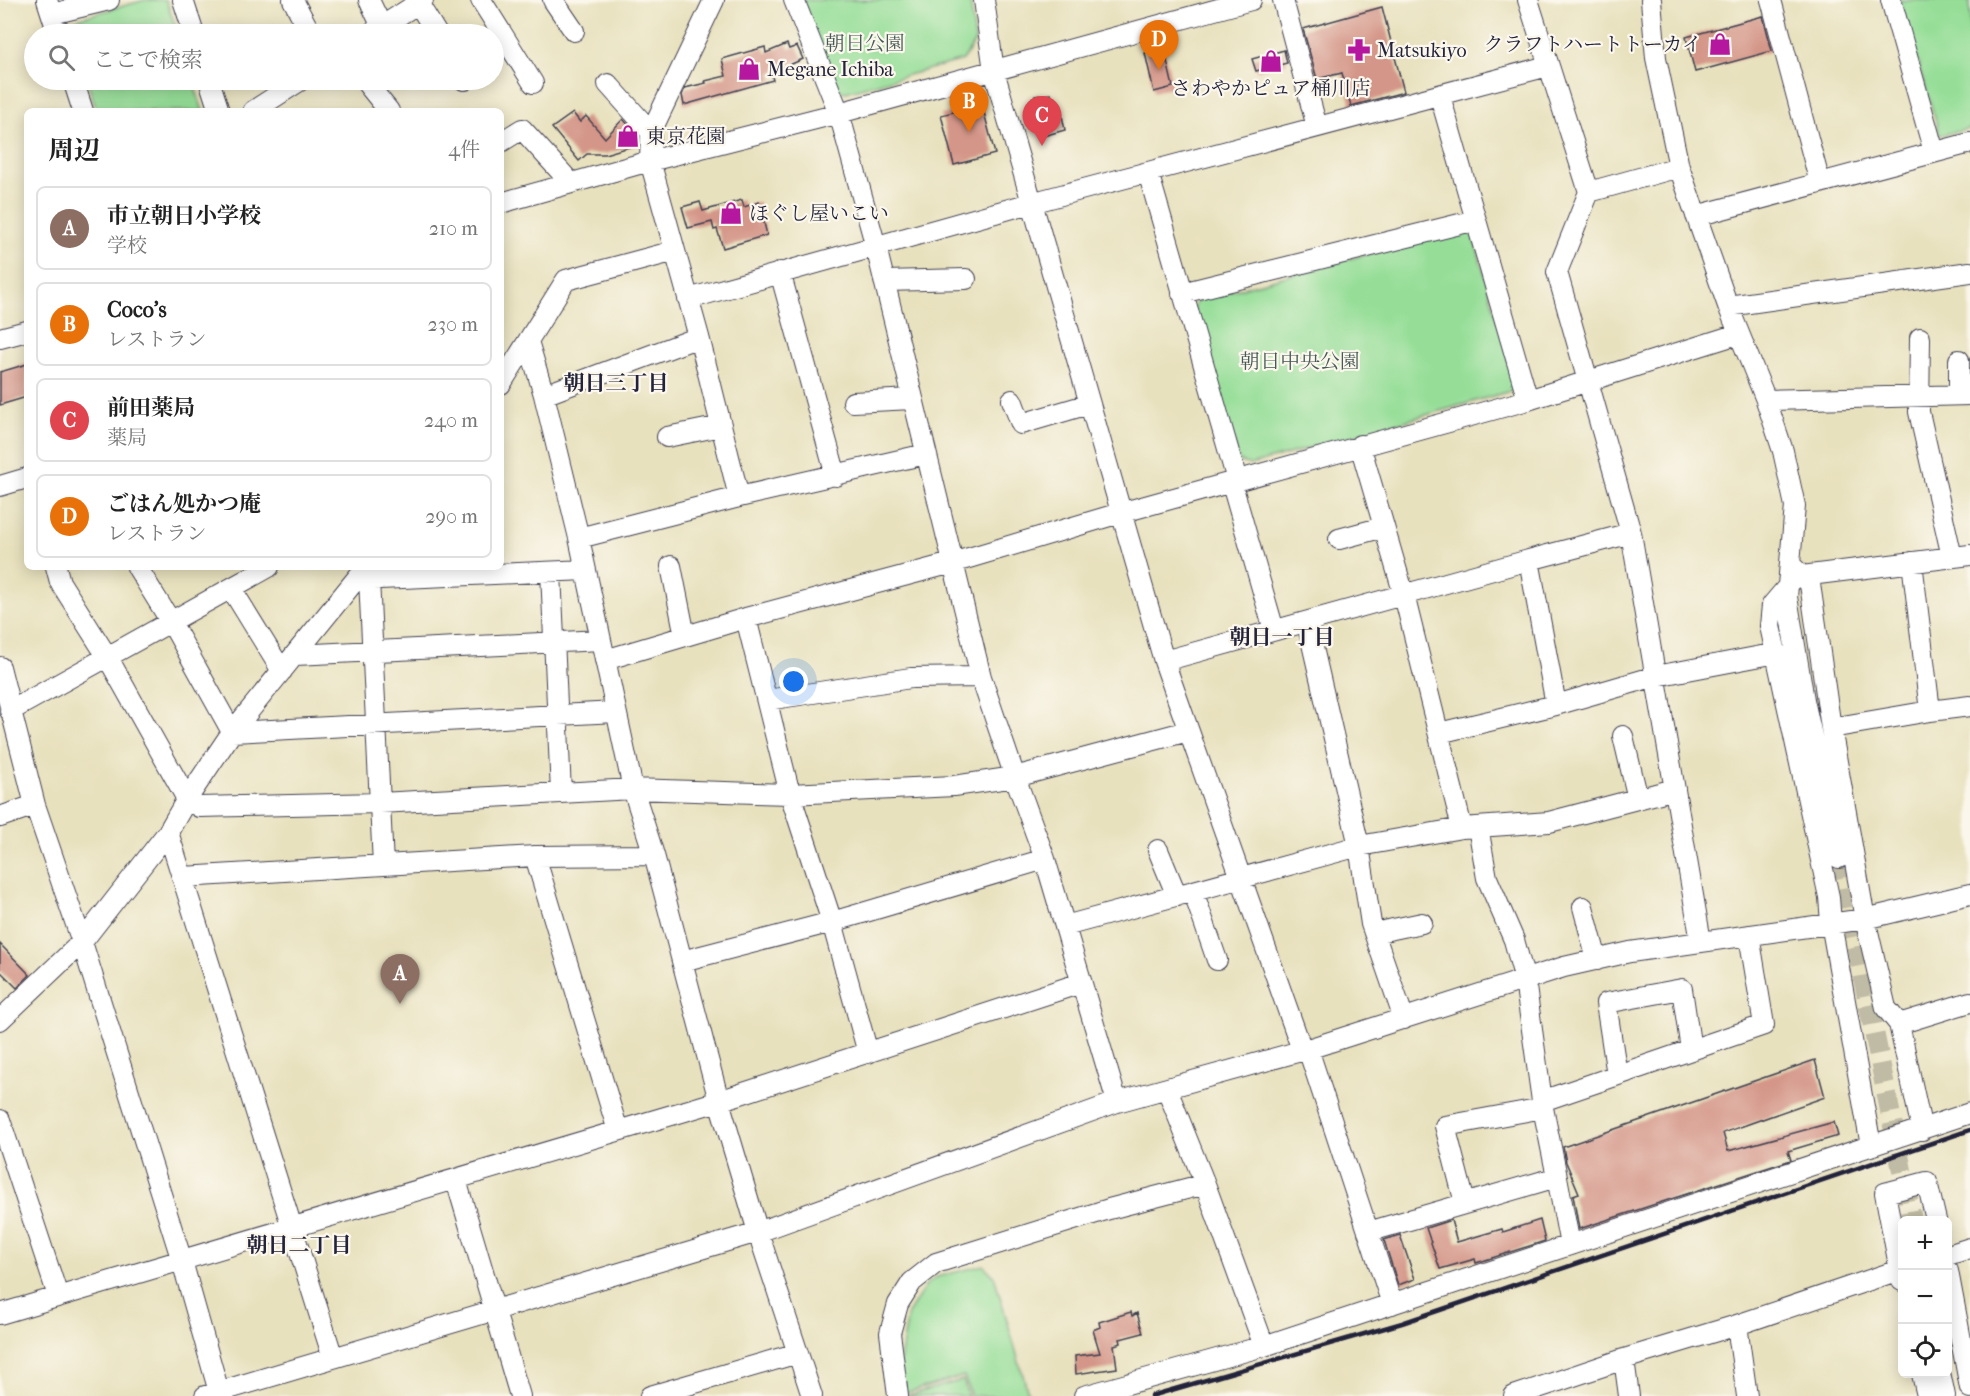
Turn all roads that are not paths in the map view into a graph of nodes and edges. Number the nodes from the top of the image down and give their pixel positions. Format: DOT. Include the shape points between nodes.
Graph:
graph roads {
  1 [pos="109,0"];
  2 [pos="183,0"];
  3 [pos="293,0"];
  4 [pos="369,0"];
  5 [pos="482,0"];
  6 [pos="552,0"];
  7 [pos="794,0"];
  8 [pos="984,0"];
  9 [pos="1251,0"];
  10 [pos="1283,0"];
  11 [pos="1528,0"];
  12 [pos="1651,0"];
  13 [pos="1771,0"];
  14 [pos="1891,0"];
  15 [pos="421,2"];
  16 [pos="707,5"];
  17 [pos="50,7"];
  18 [pos="55,24"];
  19 [pos="191,24"];
  20 [pos="306,24"];
  21 [pos="374,24"];
  22 [pos="387,24"];
  23 [pos="432,24"];
  24 [pos="497,24"];
  25 [pos="574,31"];
  26 [pos="504,35"];
  27 [pos="1548,66"];
  28 [pos="994,71"];
  29 [pos="533,82"];
  30 [pos="608,84"];
  31 [pos="76,90"];
  32 [pos="212,90"];
  33 [pos="286,90"];
  34 [pos="372,90"];
  35 [pos="1440,96"];
  36 [pos="82,108"];
  37 [pos="218,108"];
  38 [pos="258,108"];
  39 [pos="387,108"];
  40 [pos="839,113"];
  41 [pos="1317,127"];
  42 [pos="651,132"];
  43 [pos="504,140"];
  44 [pos="1970,142"];
  45 [pos="1934,152"];
  46 [pos="650,161"];
  47 [pos="1679,167"];
  48 [pos="1148,172"];
  49 [pos="571,183"];
  50 [pos="1821,183"];
  51 [pos="1589,192"];
  52 [pos="504,202"];
  53 [pos="1031,204"];
  54 [pos="1696,216"];
  55 [pos="1476,220"];
  56 [pos="876,247"];
  57 [pos="675,251"];
  58 [pos="780,272"];
  59 [pos="1970,272"];
  60 [pos="966,279"];
  61 [pos="884,281"];
  62 [pos="1182,293"];
  63 [pos="688,299"];
  64 [pos="1728,306"];
  65 [pos="24,332"];
  66 [pos="1738,334"];
  67 [pos="699,337"];
  68 [pos="0,338"];
  69 [pos="1920,338"];
  70 [pos="528,341"];
  71 [pos="1959,360"];
  72 [pos="504,374"];
  73 [pos="1589,382"];
  74 [pos="1965,395"];
  75 [pos="544,396"];
  76 [pos="1919,396"];
  77 [pos="912,399"];
  78 [pos="1012,400"];
  79 [pos="1528,400"];
  80 [pos="1766,400"];
  81 [pos="853,402"];
  82 [pos="1089,404"];
  83 [pos="721,426"];
  84 [pos="667,437"];
  85 [pos="1360,445"];
  86 [pos="926,454"];
  87 [pos="836,476"];
  88 [pos="24,479"];
  89 [pos="1234,481"];
  90 [pos="0,486"];
  91 [pos="739,497"];
  92 [pos="1120,513"];
  93 [pos="1384,527"];
  94 [pos="1631,533"];
  95 [pos="579,538"];
  96 [pos="1339,538"];
  97 [pos="1961,556"];
  98 [pos="1529,560"];
  99 [pos="1912,562"];
  100 [pos="952,563"];
  101 [pos="670,566"];
  102 [pos="57,570"];
  103 [pos="139,570"];
  104 [pos="264,570"];
  105 [pos="586,570"];
  106 [pos="550,572"];
  107 [pos="364,575"];
  108 [pos="1794,575"];
  109 [pos="231,588"];
  110 [pos="1404,595"];
  111 [pos="747,618"];
  112 [pos="171,622"];
  113 [pos="1306,622"];
  114 [pos="1274,630"];
  115 [pos="685,636"];
  116 [pos="601,640"];
  117 [pos="554,642"];
  118 [pos="373,651"];
  119 [pos="1777,653"];
  120 [pos="295,656"];
  121 [pos="108,658"];
  122 [pos="605,660"];
  123 [pos="1164,661"];
  124 [pos="0,667"];
  125 [pos="282,671"];
  126 [pos="1656,676"];
  127 [pos="981,677"];
  128 [pos="767,700"];
  129 [pos="1557,705"];
  130 [pos="1970,706"];
  131 [pos="10,711"];
  132 [pos="1930,711"];
  133 [pos="616,712"];
  134 [pos="557,715"];
  135 [pos="376,724"];
  136 [pos="1831,728"];
  137 [pos="1188,731"];
  138 [pos="232,732"];
  139 [pos="1439,733"];
  140 [pos="1623,736"];
  141 [pos="1015,777"];
  142 [pos="633,789"];
  143 [pos="1675,789"];
  144 [pos="561,793"];
  145 [pos="790,794"];
  146 [pos="187,799"];
  147 [pos="1638,799"];
  148 [pos="380,803"];
  149 [pos="35,805"];
  150 [pos="0,817"];
  151 [pos="1470,827"];
  152 [pos="168,832"];
  153 [pos="1359,846"];
  154 [pos="1158,850"];
  155 [pos="654,855"];
  156 [pos="535,856"];
  157 [pos="1839,858"];
  158 [pos="1046,859"];
  159 [pos="383,865"];
  160 [pos="183,877"];
  161 [pos="1240,878"];
  162 [pos="1185,894"];
  163 [pos="1970,894"];
  164 [pos="1582,907"];
  165 [pos="1865,919"];
  166 [pos="832,922"];
  167 [pos="1422,923"];
  168 [pos="1832,923"];
  169 [pos="1065,926"];
  170 [pos="1374,933"];
  171 [pos="1749,935"];
  172 [pos="82,942"];
  173 [pos="1701,942"];
  174 [pos="1217,960"];
  175 [pos="1597,960"];
  176 [pos="682,961"];
  177 [pos="1525,980"];
  178 [pos="1081,983"];
  179 [pos="1970,1002"];
  180 [pos="1404,1019"];
  181 [pos="0,1020"];
  182 [pos="1899,1024"];
  183 [pos="1305,1049"];
  184 [pos="1691,1050"];
  185 [pos="868,1053"];
  186 [pos="1617,1075"];
  187 [pos="1167,1089"];
  188 [pos="719,1101"];
  189 [pos="1117,1102"];
  190 [pos="1542,1104"];
  191 [pos="1970,1113"];
  192 [pos="0,1120"];
  193 [pos="1922,1130"];
  194 [pos="618,1131"];
  195 [pos="1871,1146"];
  196 [pos="1557,1177"];
  197 [pos="456,1180"];
  198 [pos="1205,1184"];
  199 [pos="1465,1203"];
  200 [pos="1935,1216"];
  201 [pos="293,1228"];
  202 [pos="758,1232"];
  203 [pos="1368,1232"];
  204 [pos="1569,1245"];
  205 [pos="1970,1248"];
  206 [pos="1952,1253"];
  207 [pos="1898,1254"];
  208 [pos="182,1261"];
  209 [pos="1898,1274"];
  210 [pos="58,1296"];
  211 [pos="1952,1296"];
  212 [pos="1392,1304"];
  213 [pos="494,1310"];
  214 [pos="0,1314"];
  215 [pos="1737,1325"];
  216 [pos="1264,1346"];
  217 [pos="798,1353"];
  218 [pos="333,1358"];
  219 [pos="1624,1359"];
  220 [pos="1930,1378"];
  221 [pos="1933,1378"];
  222 [pos="1970,1388"];
  223 [pos="224,1393"];
  224 [pos="520,1396"];
  225 [pos="650,1396"];
  226 [pos="812,1396"];
  227 [pos="898,1396"];
  228 [pos="1084,1396"];
  229 [pos="1514,1396"];
  230 [pos="1629,1396"];
  231 [pos="1747,1396"];
  232 [pos="1927,1396"];
  233 [pos="1945,1396"];
  1 -- 17 [label="street"];
  2 -- 19 [label="street"];
  3 -- 20 [label="street"];
  4 -- 21 [label="street"];
  5 -- 24 [label="street"];
  6 -- 25 [label="street"];
  7 -- 40 [label="street"];
  8 -- 28 [label="street"];
  9 -- 28 [label="street"];
  10 -- 41 [label="street"];
  11 -- 27 [label="street"];
  12 -- 47 [label="street" via="1656,58"];
  13 -- 50 [label="street"];
  14 -- 45 [label="street"];
  15 -- 22 [label="street"];
  15 -- 23 [label="street"];
  16 -- 42 [label="street"];
  17 -- 18 [label="street"];
  26 -- 29 [label="street"];
  27 -- 35 [label="street"];
  27 -- 51 [label="street"];
  28 -- 40 [label="street"];
  28 -- 53 [label="street"];
  30 -- 42 [label="street"];
  31 -- 36 [label="street"];
  32 -- 37 [label="street"];
  33 -- 38 [label="street"];
  34 -- 39 [label="street"];
  35 -- 41 [label="street"];
  35 -- 55 [label="street"];
  40 -- 46 [label="street"];
  40 -- 56 [label="street"];
  41 -- 48 [label="street"];
  42 -- 46 [label="street"];
  43 -- 49 [label="street" via="522,129"];
  44 -- 45 [label="street"];
  45 -- 50 [label="street"];
  46 -- 49 [label="street"];
  46 -- 57 [label="street"];
  47 -- 51 [label="street"];
  47 -- 54 [label="street"];
  48 -- 53 [label="street"];
  48 -- 62 [label="street"];
  49 -- 52 [label="street"];
  50 -- 54 [label="street"];
  51 -- 73 [label="street" via="1557,272"];
  53 -- 56 [label="street"];
  53 -- 82 [label="street"];
  54 -- 64 [label="street"];
  55 -- 62 [label="street"];
  55 -- 79 [label="street"];
  56 -- 58 [label="street"];
  56 -- 61 [label="street"];
  57 -- 63 [label="street"];
  57 -- 70 [label="street" via="566,280"];
  58 -- 63 [label="street"];
  58 -- 87 [label="street"];
  59 -- 64 [label="street"];
  60 -- 61 [label="street"];
  61 -- 77 [label="street"];
  62 -- 89 [label="street"];
  63 -- 67 [label="street"];
  64 -- 66 [label="street"];
  65 -- 68 [label="street"];
  66 -- 73 [label="street"];
  66 -- 80 [label="street"];
  67 -- 75 [label="street"];
  67 -- 83 [label="street"];
  69 -- 76 [label="street"];
  70 -- 72 [label="street"];
  70 -- 75 [label="street"];
  71 -- 74 [label="street"];
  73 -- 79 [label="street"];
  73 -- 94 [label="street"];
  74 -- 76 [label="street"];
  75 -- 95 [label="street"];
  76 -- 80 [label="street"];
  76 -- 97 [label="street" via="1919,412"];
  77 -- 81 [label="street"];
  77 -- 86 [label="street"];
  78 -- 82 [label="street" via="1021,424"];
  79 -- 85 [label="street"];
  80 -- 108 [label="street" via="1795,506"];
  82 -- 92 [label="street"];
  83 -- 84 [label="street"];
  83 -- 91 [label="street"];
  85 -- 89 [label="street"];
  85 -- 93 [label="street"];
  86 -- 87 [label="street"];
  86 -- 100 [label="street"];
  87 -- 91 [label="street"];
  88 -- 90 [label="street"];
  89 -- 92 [label="street"];
  89 -- 114 [label="street"];
  91 -- 95 [label="street"];
  92 -- 100 [label="street"];
  92 -- 123 [label="street"];
  93 -- 96 [label="street"];
  93 -- 110 [label="street"];
  94 -- 98 [label="street"];
  94 -- 126 [label="street"];
  95 -- 105 [label="street"];
  97 -- 99 [label="street"];
  98 -- 110 [label="street"];
  98 -- 129 [label="street"];
  99 -- 108 [label="street"];
  99 -- 132 [label="street"];
  100 -- 111 [label="street"];
  100 -- 127 [label="street"];
  101 -- 115 [label="street"];
  102 -- 121 [label="street" via="60,582"];
  103 -- 112 [label="street"];
  104 -- 109 [label="street"];
  105 -- 106 [label="street"];
  105 -- 116 [label="street"];
  106 -- 107 [label="street"];
  106 -- 117 [label="street"];
  107 -- 118 [label="street"];
  107 -- 120 [label="street"];
  108 -- 119 [label="street" via="1772,605 1770,626"];
  108 -- 136 [label="street" via="1810,584"];
  108 -- 157 [label="street" via="1787,597 1804,700"];
  109 -- 112 [label="street"];
  109 -- 125 [label="street"];
  110 -- 113 [label="street"];
  110 -- 139 [label="street"];
  111 -- 115 [label="street"];
  111 -- 128 [label="street"];
  112 -- 121 [label="street"];
  112 -- 138 [label="street"];
  113 -- 114 [label="street"];
  113 -- 153 [label="street"];
  114 -- 123 [label="street"];
  115 -- 122 [label="street"];
  116 -- 117 [label="street"];
  116 -- 122 [label="street"];
  117 -- 118 [label="street"];
  117 -- 134 [label="street"];
  118 -- 120 [label="street"];
  118 -- 135 [label="street"];
  119 -- 126 [label="street"];
  119 -- 168 [label="street"];
  120 -- 125 [label="street"];
  121 -- 131 [label="street"];
  121 -- 146 [label="street"];
  122 -- 133 [label="street"];
  123 -- 137 [label="street"];
  124 -- 131 [label="street"];
  125 -- 138 [label="street"];
  126 -- 129 [label="street"];
  126 -- 143 [label="street"];
  127 -- 128 [label="street" via="911,678"];
  127 -- 141 [label="street"];
  128 -- 145 [label="street"];
  129 -- 139 [label="street"];
  130 -- 132 [label="street"];
  131 -- 149 [label="street"];
  132 -- 136 [label="street"];
  133 -- 134 [label="street"];
  133 -- 142 [label="street"];
  134 -- 135 [label="street"];
  134 -- 144 [label="street"];
  135 -- 138 [label="street"];
  135 -- 148 [label="street"];
  136 -- 165 [label="street"];
  137 -- 141 [label="street"];
  137 -- 161 [label="street"];
  138 -- 146 [label="street"];
  139 -- 151 [label="street"];
  140 -- 147 [label="street"];
  141 -- 145 [label="street" via="954,786"];
  141 -- 158 [label="street"];
  142 -- 144 [label="street"];
  142 -- 145 [label="street"];
  142 -- 155 [label="street"];
  143 -- 147 [label="street"];
  143 -- 173 [label="street"];
  144 -- 148 [label="street"];
  145 -- 166 [label="street"];
  146 -- 148 [label="street" via="199,807"];
  146 -- 152 [label="street"];
  147 -- 151 [label="street" via="1549,822"];
  148 -- 159 [label="street"];
  149 -- 150 [label="street"];
  149 -- 172 [label="street"];
  151 -- 153 [label="street"];
  151 -- 177 [label="street" via="1514,940"];
  152 -- 160 [label="street"];
  152 -- 172 [label="street"];
  153 -- 161 [label="street"];
  153 -- 170 [label="street"];
  154 -- 162 [label="street"];
  155 -- 156 [label="street"];
  155 -- 176 [label="street"];
  156 -- 159 [label="street"];
  156 -- 194 [label="street"];
  158 -- 166 [label="street"];
  158 -- 169 [label="street"];
  159 -- 160 [label="street"];
  160 -- 201 [label="street"];
  161 -- 162 [label="street"];
  161 -- 183 [label="street"];
  162 -- 169 [label="street"];
  162 -- 174 [label="street"];
  163 -- 165 [label="street"];
  164 -- 175 [label="street"];
  165 -- 168 [label="street"];
  165 -- 182 [label="street" via="1886,1008"];
  166 -- 176 [label="street"];
  166 -- 185 [label="street"];
  167 -- 170 [label="street"];
  168 -- 171 [label="street"];
  168 -- 195 [label="street"];
  169 -- 178 [label="street"];
  170 -- 180 [label="street"];
  171 -- 173 [label="street"];
  171 -- 184 [label="street" via="1764,1025"];
  172 -- 181 [label="street"];
  172 -- 208 [label="street"];
  173 -- 175 [label="street"];
  175 -- 177 [label="street"];
  176 -- 188 [label="street"];
  177 -- 180 [label="street"];
  177 -- 190 [label="street"];
  178 -- 185 [label="street"];
  178 -- 189 [label="street"];
  179 -- 182 [label="street"];
  180 -- 183 [label="street"];
  182 -- 193 [label="street"];
  183 -- 187 [label="street"];
  183 -- 203 [label="street"];
  184 -- 186 [label="street"];
  184 -- 186 [label="street" via="1682,989 1606,1004"];
  185 -- 188 [label="street"];
  186 -- 190 [label="street"];
  187 -- 189 [label="street"];
  187 -- 198 [label="street"];
  188 -- 194 [label="street"];
  188 -- 202 [label="street"];
  189 -- 202 [label="street"];
  190 -- 196 [label="street"];
  190 -- 199 [label="street" via="1445,1126"];
  191 -- 193 [label="street"];
  192 -- 210 [label="street"];
  193 -- 195 [label="street"];
  194 -- 197 [label="street"];
  195 -- 204 [label="street"];
  196 -- 199 [label="street"];
  196 -- 204 [label="street"];
  197 -- 201 [label="street"];
  197 -- 213 [label="street"];
  198 -- 216 [label="street"];
  198 -- 227 [label="street" via="1108,1209 936,1263 912,1281 898,1304 890,1333"];
  199 -- 203 [label="street"];
  200 -- 207 [label="street" via="1927,1182 1885,1193"];
  201 -- 208 [label="street"];
  201 -- 218 [label="street"];
  202 -- 213 [label="street"];
  202 -- 217 [label="street"];
  203 -- 212 [label="street"];
  204 -- 212 [label="street"];
  205 -- 206 [label="street"];
  208 -- 210 [label="street"];
  208 -- 223 [label="street"];
  209 -- 215 [label="street"];
  210 -- 214 [label="street"];
  211 -- 222 [label="street"];
  212 -- 216 [label="street"];
  213 -- 218 [label="street"];
  213 -- 224 [label="street"];
  215 -- 219 [label="street"];
  215 -- 231 [label="street"];
  216 -- 228 [label="street"];
  217 -- 225 [label="street"];
  217 -- 226 [label="street"];
  218 -- 223 [label="street"];
  219 -- 229 [label="street"];
  219 -- 230 [label="street"];
  220 -- 232 [label="street"];
  221 -- 233 [label="street"];
}
